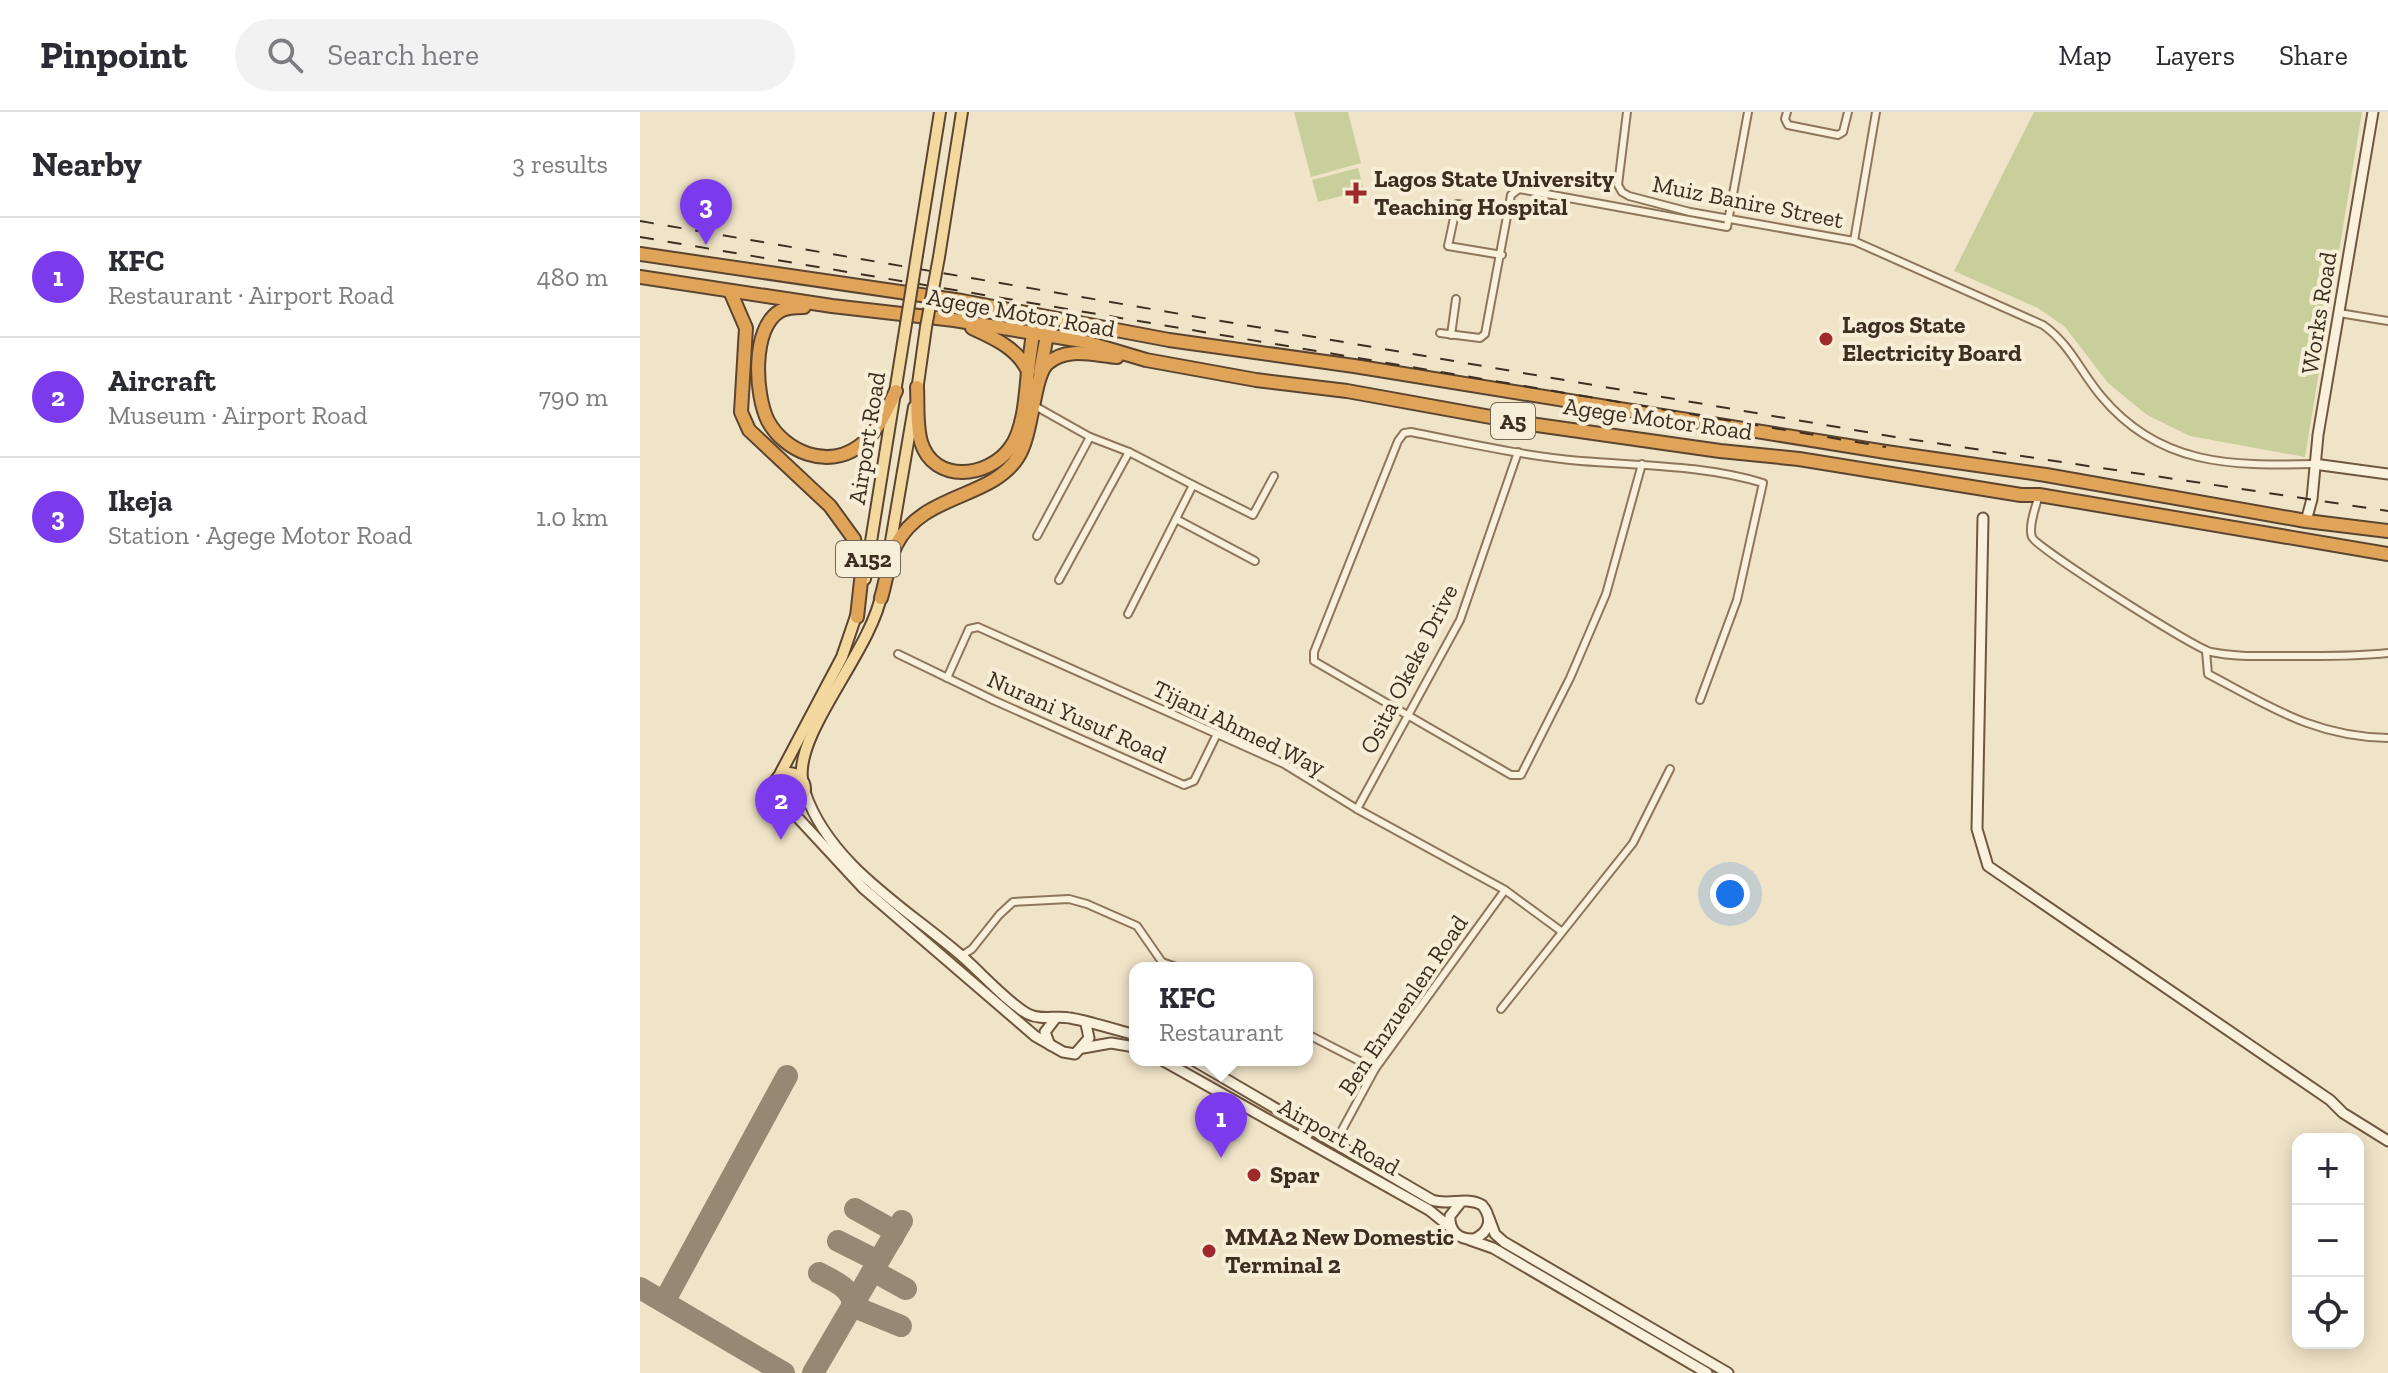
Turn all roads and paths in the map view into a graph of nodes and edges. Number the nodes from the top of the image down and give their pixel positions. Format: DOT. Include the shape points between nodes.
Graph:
graph roads {
  1 [pos="940,112"];
  2 [pos="962,112"];
  3 [pos="1627,112"];
  4 [pos="1748,112"];
  5 [pos="1787,112"];
  6 [pos="1848,112"];
  7 [pos="1876,112"];
  8 [pos="2373,112"];
  9 [pos="1506,212"];
  10 [pos="1729,219"];
  11 [pos="1854,241"];
  12 [pos="640,254"];
  13 [pos="1502,255"];
  14 [pos="640,277"];
  15 [pos="730,291"];
  16 [pos="1456,299"];
  17 [pos="832,306"];
  18 [pos="2339,313"];
  19 [pos="954,320"];
  20 [pos="2388,321"];
  21 [pos="1033,333"];
  22 [pos="1440,333"];
  23 [pos="1047,335"];
  24 [pos="1451,335"];
  25 [pos="1146,360"];
  26 [pos="1034,372"];
  27 [pos="917,387"];
  28 [pos="896,391"];
  29 [pos="1035,406"];
  30 [pos="1725,427"];
  31 [pos="1090,437"];
  32 [pos="1720,451"];
  33 [pos="1129,452"];
  34 [pos="1518,452"];
  35 [pos="1642,464"];
  36 [pos="2314,464"];
  37 [pos="2388,474"];
  38 [pos="1274,476"];
  39 [pos="1193,485"];
  40 [pos="2039,495"];
  41 [pos="1983,518"];
  42 [pos="1176,519"];
  43 [pos="2306,521"];
  44 [pos="2388,531"];
  45 [pos="1037,536"];
  46 [pos="2388,554"];
  47 [pos="1255,561"];
  48 [pos="1059,580"];
  49 [pos="881,598"];
  50 [pos="1128,614"];
  51 [pos="857,617"];
  52 [pos="2206,651"];
  53 [pos="2388,653"];
  54 [pos="898,654"];
  55 [pos="947,678"];
  56 [pos="1700,700"];
  57 [pos="1408,716"];
  58 [pos="1217,734"];
  59 [pos="2388,738"];
  60 [pos="1670,769"];
  61 [pos="778,778"];
  62 [pos="802,779"];
  63 [pos="805,792"];
  64 [pos="787,806"];
  65 [pos="1357,809"];
  66 [pos="1505,890"];
  67 [pos="1561,931"];
  68 [pos="961,956"];
  69 [pos="1162,962"];
  70 [pos="1501,1009"];
  71 [pos="1055,1019"];
  72 [pos="1086,1024"];
  73 [pos="1129,1034"];
  74 [pos="1313,1037"];
  75 [pos="1050,1045"];
  76 [pos="1129,1046"];
  77 [pos="1083,1048"];
  78 [pos="1173,1066"];
  79 [pos="1203,1066"];
  80 [pos="1375,1069"];
  81 [pos="2388,1141"];
  82 [pos="1335,1143"];
  83 [pos="1461,1202"];
  84 [pos="1489,1218"];
  85 [pos="1452,1229"];
  86 [pos="1467,1239"];
  87 [pos="1707,1373"];
  88 [pos="1728,1373"];
  1 -- 28 [label="main road, Airport Road / A152, bridge"];
  2 -- 27 [label="main road, Airport Road / A152, bridge"];
  3 -- 10 [label="street, Muiz Banire Street" via="1618,185 1622,192"];
  4 -- 10 [label="street"];
  5 -- 6 [label="street" via="1788,125 1838,135"];
  7 -- 11 [label="street, Muiz Banire Street"];
  8 -- 18 [label="main road, Works Road"];
  9 -- 10 [label="street" via="1511,195 1519,189 1727,227"];
  9 -- 13 [label="street"];
  9 -- 13 [label="street" via="1457,204 1448,246"];
  10 -- 11 [label="street, Muiz Banire Street"];
  11 -- 36 [label="street, Muiz Banire Street" via="2043,325 2064,342 2110,407 2168,449 2244,465"];
  12 -- 30 [label="highway, Agege Motor Road / A5" via="962,301 1169,340"];
  13 -- 24 [label="street" via="1485,334"];
  14 -- 15 [label="highway, Agege Motor Road / A5"];
  15 -- 17 [label="highway, Agege Motor Road / A5"];
  15 -- 51 [label="highway" via="746,328 741,412 749,430 830,506 854,539 862,572"];
  16 -- 24 [label="street"];
  17 -- 19 [label="highway, Agege Motor Road / A5"];
  17 -- 28 [label="highway" via="785,309 765,327 758,375 769,423 804,454 842,455 859,447 878,427"];
  18 -- 20 [label="street"];
  18 -- 36 [label="main road, Works Road"];
  19 -- 21 [label="highway, Agege Motor Road / A5"];
  19 -- 26 [label="highway" via="998,339"];
  21 -- 23 [label="highway, Agege Motor Road / A5"];
  21 -- 26 [label="highway"];
  22 -- 24 [label="street"];
  23 -- 25 [label="highway, Agege Motor Road / A5"];
  23 -- 26 [label="highway"];
  25 -- 26 [label="highway" via="1070,353"];
  25 -- 32 [label="highway, Agege Motor Road / A5"];
  26 -- 27 [label="highway" via="1012,447 995,464 974,473 951,472 934,462 922,445"];
  26 -- 29 [label="highway"];
  27 -- 49 [label="main road, Airport Road / A152"];
  28 -- 51 [label="main road, Airport Road / A152"];
  29 -- 31 [label="street"];
  29 -- 49 [label="highway" via="1017,458 979,487 922,513 907,529 896,546"];
  30 -- 32 [label="highway"];
  30 -- 43 [label="highway, Agege Motor Road / A5"];
  31 -- 33 [label="street"];
  31 -- 45 [label="street"];
  32 -- 40 [label="highway, Agege Motor Road / A5"];
  33 -- 39 [label="street"];
  33 -- 48 [label="street"];
  34 -- 35 [label="street"];
  34 -- 57 [label="street, Osita Okeke Drive" via="1460,620"];
  34 -- 57 [label="street" via="1411,432 1398,441 1314,661"];
  35 -- 56 [label="street" via="1725,472 1763,483 1737,600"];
  35 -- 57 [label="street" via="1606,594 1521,775 1511,775"];
  36 -- 37 [label="main road"];
  36 -- 43 [label="main road, Works Road"];
  38 -- 39 [label="street" via="1253,515"];
  39 -- 42 [label="street"];
  40 -- 46 [label="highway, Agege Motor Road / A5"];
  40 -- 52 [label="street" via="2031,529 2038,546"];
  41 -- 81 [label="main road" via="1977,829 1988,866"];
  42 -- 47 [label="street"];
  42 -- 50 [label="street"];
  43 -- 44 [label="highway, Agege Motor Road / A5"];
  49 -- 62 [label="main road, Airport Road / A152" via="803,752"];
  51 -- 61 [label="main road, Airport Road / A152" via="842,657"];
  52 -- 53 [label="street" via="2246,656"];
  52 -- 59 [label="street" via="2208,674 2301,723 2358,738"];
  54 -- 55 [label="street, Nurani Yusuf Road"];
  55 -- 58 [label="street, Nurani Yusuf Road" via="1184,785 1194,781"];
  55 -- 58 [label="street, Tijani Ahmed Way" via="973,626"];
  57 -- 65 [label="street, Osita Okeke Drive"];
  58 -- 65 [label="street, Tijani Ahmed Way" via="1284,764"];
  60 -- 67 [label="street" via="1633,843"];
  61 -- 62 [label="main road" via="791,773"];
  61 -- 64 [label="main road" via="774,795"];
  62 -- 63 [label="main road"];
  63 -- 64 [label="main road" via="797,804"];
  63 -- 68 [label="main road" via="815,817 843,854"];
  64 -- 75 [label="main road" via="863,888"];
  65 -- 66 [label="street, Tijani Ahmed Way"];
  66 -- 67 [label="street, Tijani Ahmed Way"];
  66 -- 80 [label="street, Ben Enzuenlen Road"];
  67 -- 70 [label="street"];
  68 -- 69 [label="street" via="1013,902 1069,899 1137,926"];
  68 -- 71 [label="main road" via="1024,1011"];
  71 -- 72 [label="main road"];
  71 -- 75 [label="main road" via="1045,1032"];
  72 -- 73 [label="main road"];
  72 -- 77 [label="main road" via="1090,1032"];
  74 -- 80 [label="street"];
  75 -- 77 [label="main road" via="1075,1054"];
  76 -- 77 [label="main road"];
  78 -- 85 [label="main road, Airport Road" via="1429,1210"];
  79 -- 82 [label="main road, Airport Road"];
  80 -- 82 [label="street, Ben Enzuenlen Road"];
  82 -- 83 [label="main road, Airport Road" via="1432,1200"];
  83 -- 84 [label="main road" via="1476,1201"];
  83 -- 85 [label="main road" via="1450,1216"];
  84 -- 86 [label="main road" via="1486,1231"];
  84 -- 88 [label="main road" via="1504,1242"];
  85 -- 86 [label="main road"];
  86 -- 87 [label="main road" via="1493,1248"];
}
